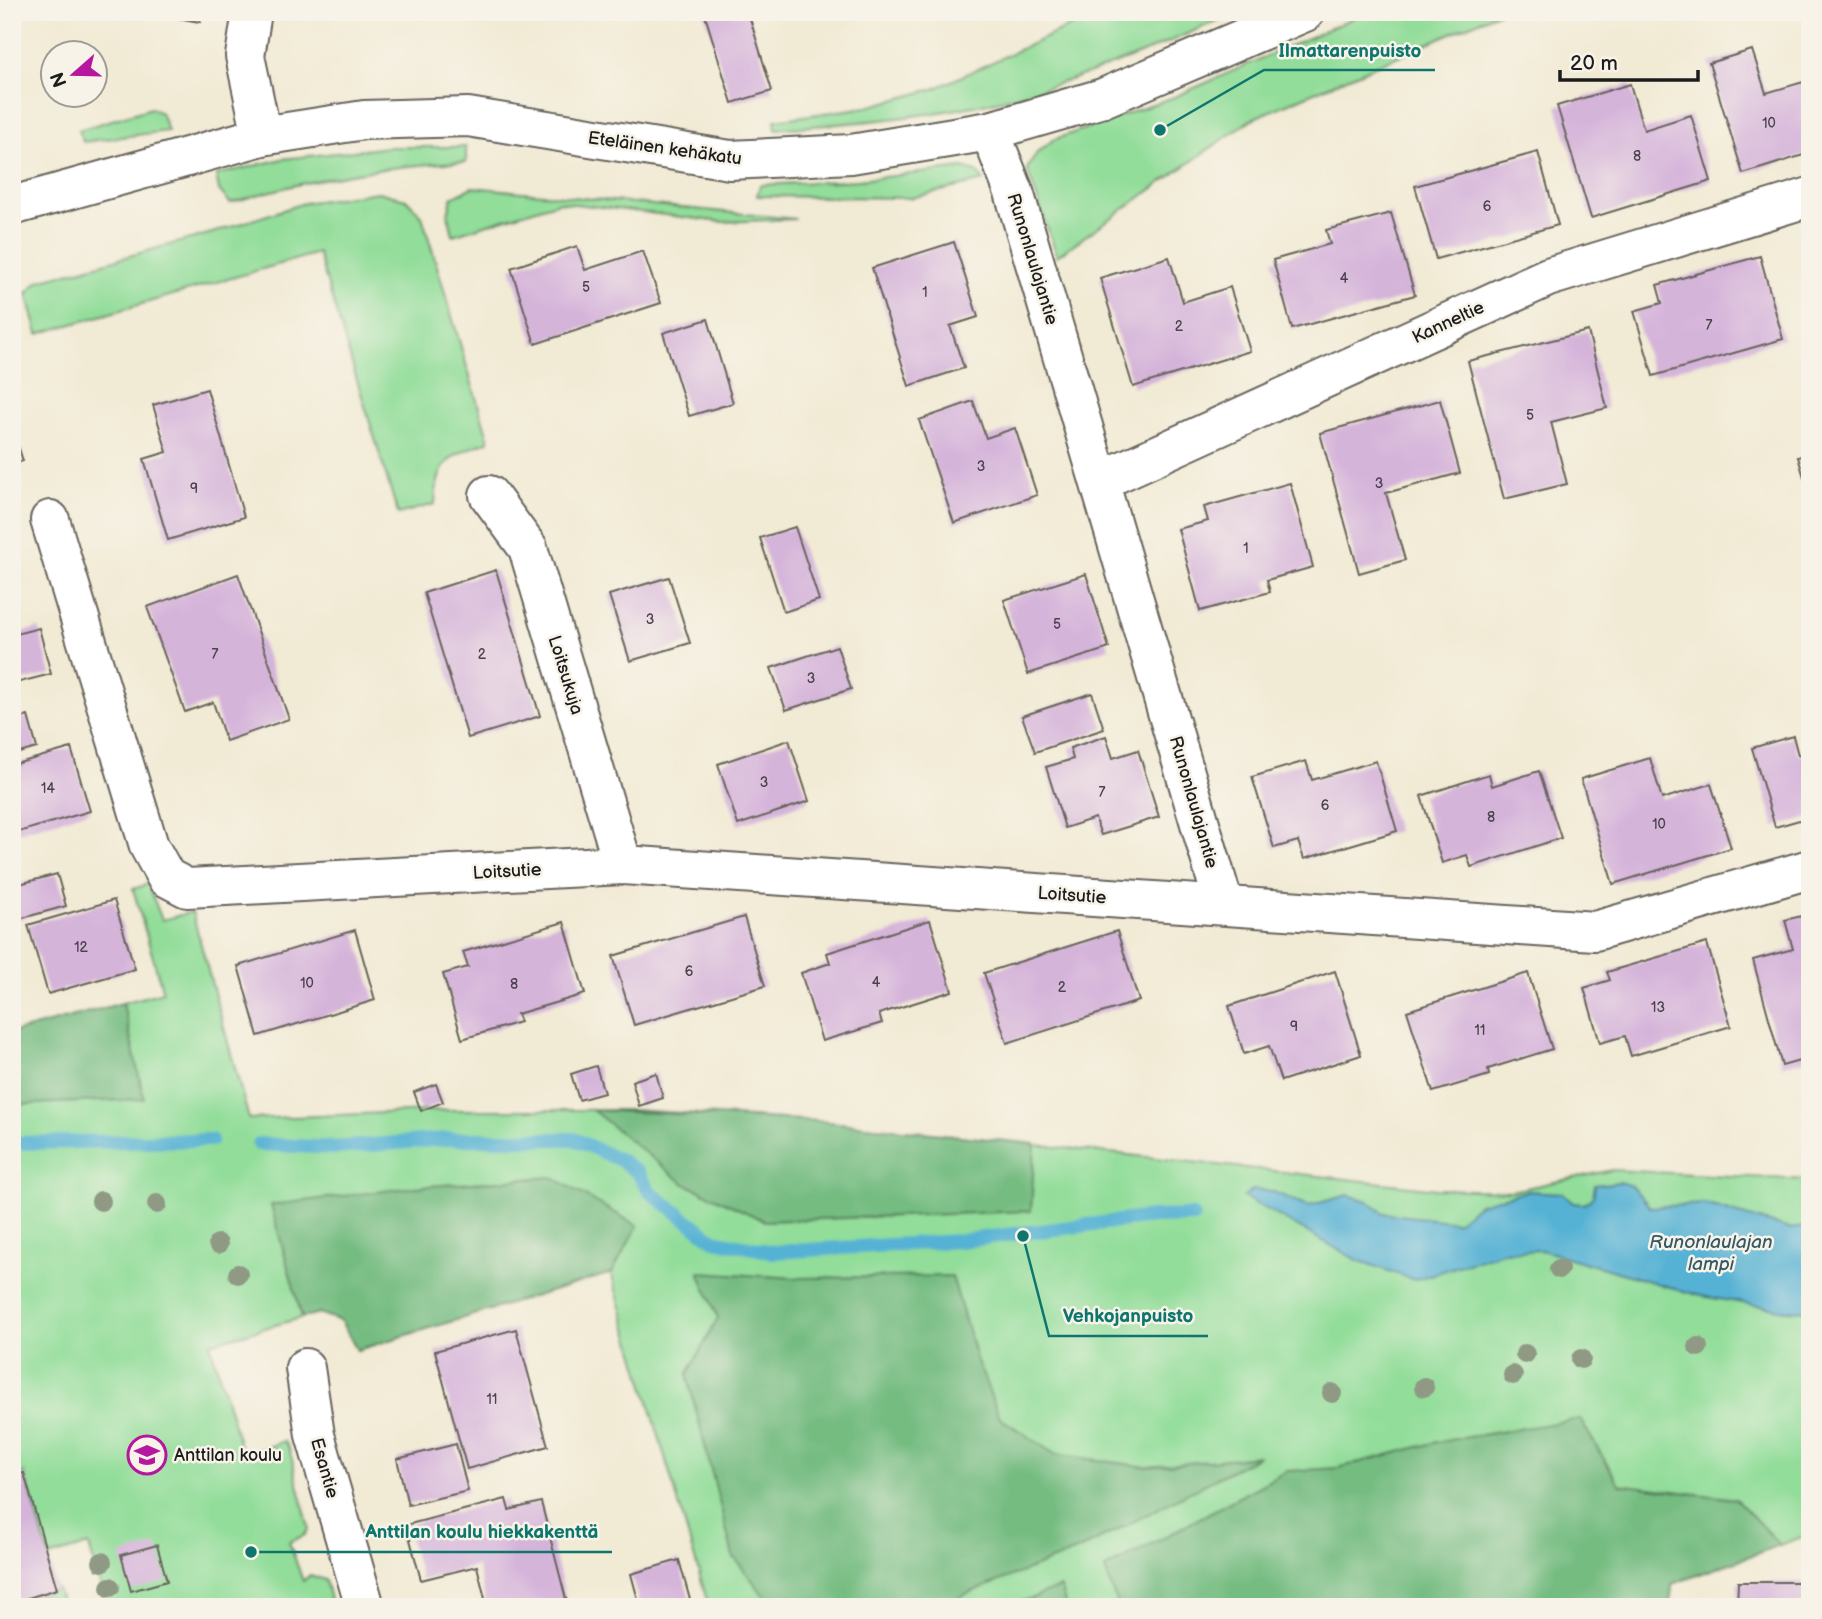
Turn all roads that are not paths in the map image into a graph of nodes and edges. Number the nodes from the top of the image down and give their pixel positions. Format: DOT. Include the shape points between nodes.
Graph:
graph roads {
  1 [pos="252,12"];
  2 [pos="1306,12"];
  3 [pos="990,131"];
  4 [pos="262,136"];
  5 [pos="1810,197"];
  6 [pos="12,206"];
  7 [pos="1100,481"];
  8 [pos="489,495"];
  9 [pos="50,520"];
  10 [pos="623,865"];
  11 [pos="1810,869"];
  12 [pos="1224,905"];
  13 [pos="305,1368"];
  14 [pos="365,1607"];
  1 -- 4 [label="street" via="245,56"];
  2 -- 3 [label="street, Eteläinen kehäkatu" via="1102,97"];
  3 -- 4 [label="street, Eteläinen kehäkatu" via="851,154 730,160 468,117 364,120"];
  3 -- 7 [label="street, Runonlaulajantie" via="1014,192"];
  4 -- 6 [label="street, Eteläinen kehäkatu"];
  5 -- 7 [label="street, Kanneltie" via="1548,276"];
  7 -- 12 [label="street, Runonlaulajantie"];
  8 -- 10 [label="street, Loitsukuja" via="528,548"];
  9 -- 10 [label="street, Loitsutie" via="149,846 166,877 187,888"];
  10 -- 12 [label="street, Loitsutie"];
  11 -- 12 [label="street" via="1595,931"];
  13 -- 14 [label="street, Esantie" via="315,1435"];
}
